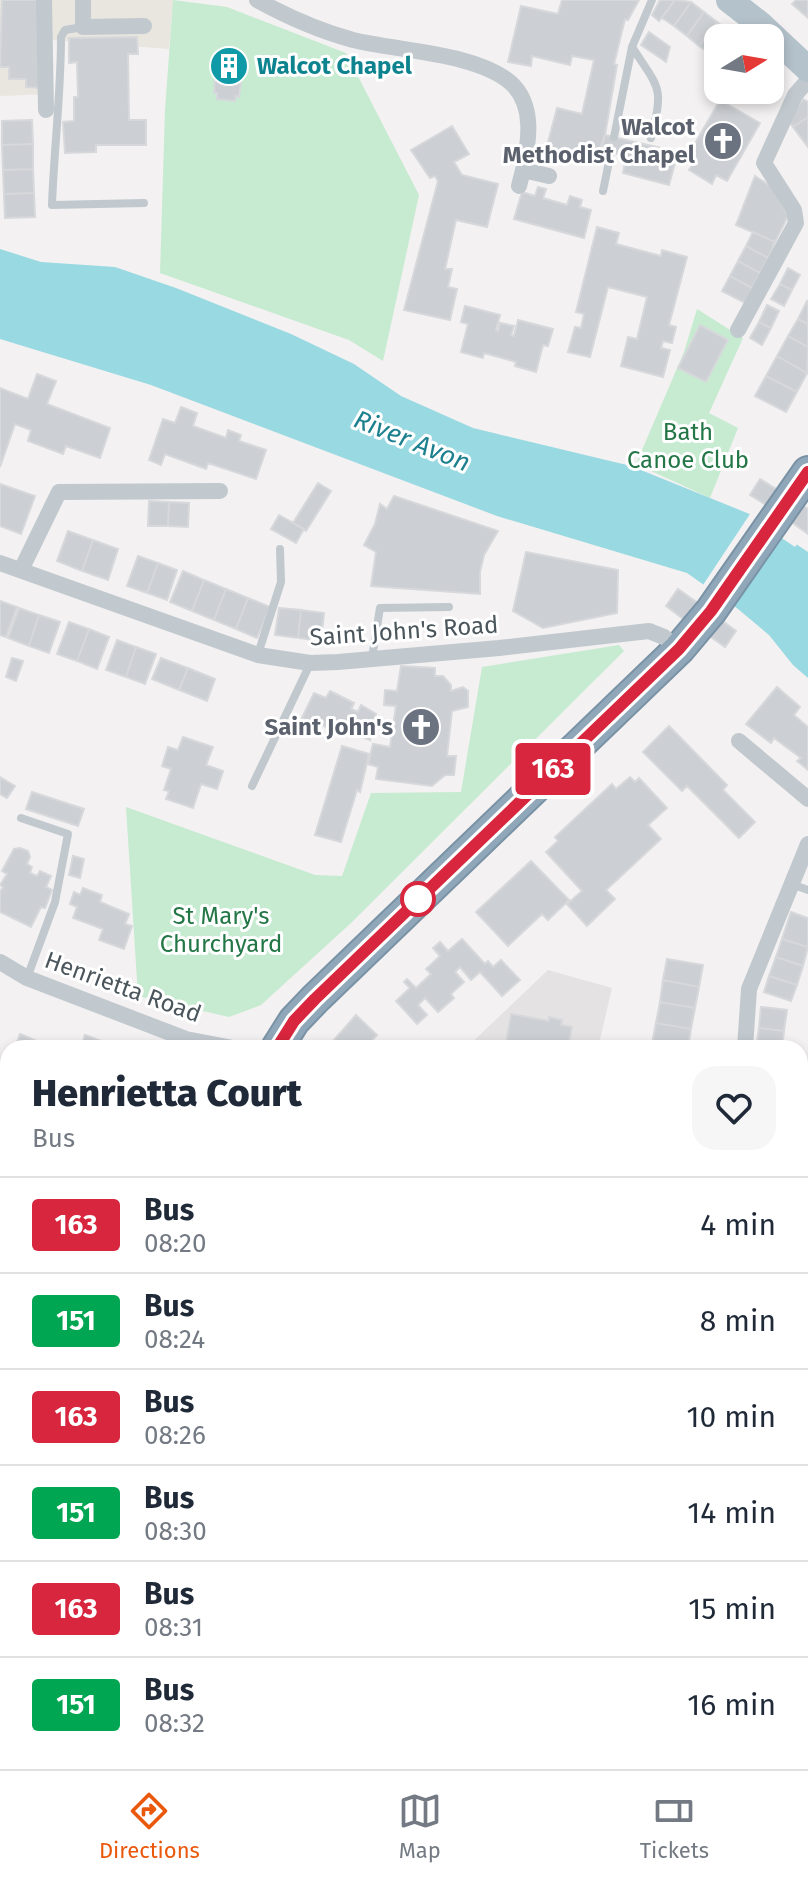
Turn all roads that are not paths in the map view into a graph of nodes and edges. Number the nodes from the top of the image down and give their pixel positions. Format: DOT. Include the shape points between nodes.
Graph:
graph roads {
  1 [pos="44,0"];
  2 [pos="83,0"];
  3 [pos="257,0"];
  4 [pos="652,0"];
  5 [pos="729,0"];
  6 [pos="144,26"];
  7 [pos="83,27"];
  8 [pos="632,47"];
  9 [pos="808,69"];
  10 [pos="808,80"];
  11 [pos="46,110"];
  12 [pos="614,137"];
  13 [pos="651,138"];
  14 [pos="611,152"];
  15 [pos="549,176"];
  16 [pos="603,191"];
  17 [pos="144,203"];
  18 [pos="738,330"];
  19 [pos="808,472"];
  20 [pos="220,491"];
  21 [pos="280,549"];
  22 [pos="0,563"];
  23 [pos="21,570"];
  24 [pos="449,607"];
  25 [pos="679,649"];
  26 [pos="258,655"];
  27 [pos="371,659"];
  28 [pos="310,663"];
  29 [pos="739,741"];
  30 [pos="252,786"];
  31 [pos="808,799"];
  32 [pos="21,818"];
  33 [pos="808,844"];
  34 [pos="790,884"];
  35 [pos="808,890"];
  36 [pos="0,962"];
  37 [pos="27,978"];
  38 [pos="175,1040"];
  39 [pos="282,1040"];
  40 [pos="746,1040"];
  1 -- 11 [label="street"];
  2 -- 7 [label="street"];
  3 -- 15 [label="street" via="323,31 484,66 513,85 527,112 530,139 521,178"];
  4 -- 8 [label="lane"];
  5 -- 9 [label="main road"];
  6 -- 7 [label="street"];
  7 -- 17 [label="lane" via="65,30 61,37 52,205"];
  8 -- 12 [label="lane"];
  8 -- 13 [label="lane" via="652,74 660,102"];
  10 -- 18 [label="street" via="795,95 764,163 794,210 796,223"];
  14 -- 16 [label="lane"];
  19 -- 25 [label="highway"];
  20 -- 23 [label="street" via="59,492"];
  21 -- 26 [label="lane" via="281,582"];
  22 -- 23 [label="street, Saint John's Road"];
  23 -- 26 [label="street, Saint John's Road"];
  24 -- 27 [label="lane" via="380,608"];
  25 -- 27 [label="street, Saint John's Road" via="649,631"];
  25 -- 39 [label="highway" via="315,999"];
  26 -- 28 [label="street, Saint John's Road"];
  27 -- 28 [label="street, Saint John's Road"];
  28 -- 30 [label="lane"];
  29 -- 31 [label="street"];
  32 -- 37 [label="lane" via="68,834 55,902"];
  33 -- 34 [label="street"];
  34 -- 35 [label="lane"];
  34 -- 40 [label="street" via="749,989"];
  36 -- 37 [label="street, Henrietta Road"];
  37 -- 38 [label="street, Henrietta Road"];
}
